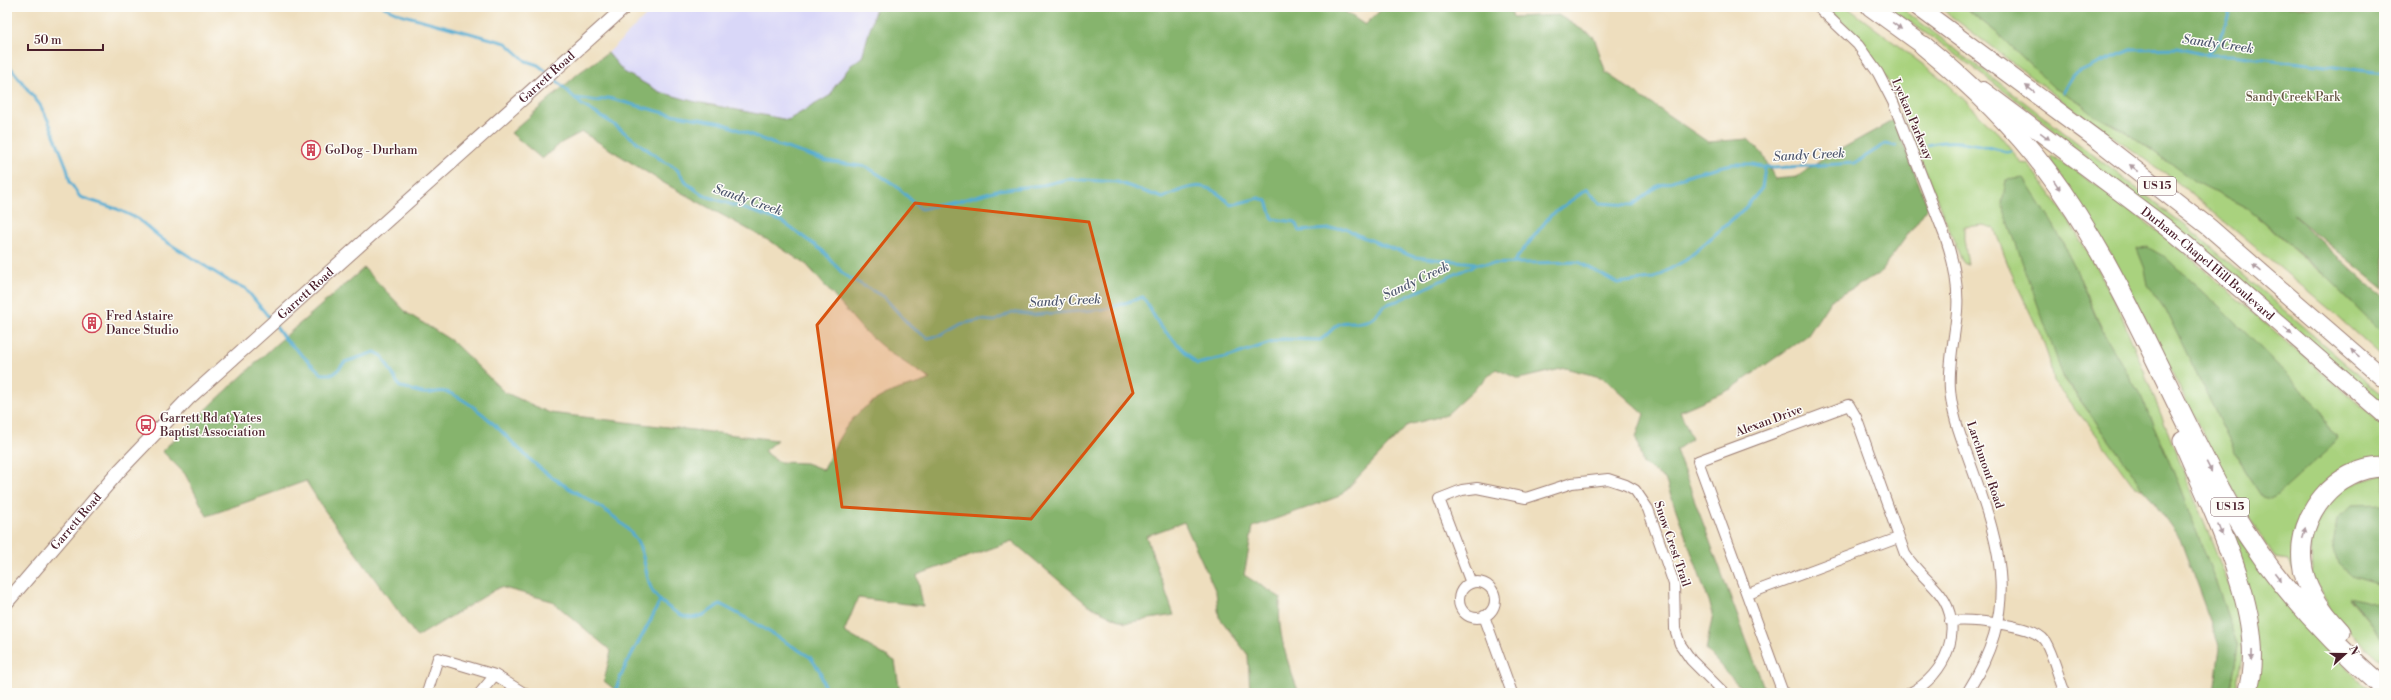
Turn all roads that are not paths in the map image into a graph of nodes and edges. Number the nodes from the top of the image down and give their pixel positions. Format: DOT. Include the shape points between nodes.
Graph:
graph roads {
  1 [pos="626,7"];
  2 [pos="1818,7"];
  3 [pos="1870,7"];
  4 [pos="1918,7"];
  5 [pos="1924,46"];
  6 [pos="1946,239"];
  7 [pos="2122,295"];
  8 [pos="2384,379"];
  9 [pos="2384,415"];
  10 [pos="2384,467"];
  11 [pos="1898,538"];
  12 [pos="1471,583"];
  13 [pos="1748,594"];
  14 [pos="7,602"];
  15 [pos="1484,616"];
  16 [pos="1950,621"];
  17 [pos="1998,625"];
  18 [pos="2384,671"];
  19 [pos="495,675"];
  20 [pos="2384,688"];
  21 [pos="428,693"];
  22 [pos="480,693"];
  23 [pos="524,693"];
  24 [pos="1512,693"];
  25 [pos="1724,693"];
  26 [pos="1783,693"];
  27 [pos="1910,693"];
  28 [pos="1968,693"];
  29 [pos="2065,693"];
  30 [pos="2247,693"];
  1 -- 14 [label="street, Garrett Road" via="188,398 145,443"];
  2 -- 6 [label="street, Lyckan Parkway" via="1858,45 1878,73 1893,102"];
  3 -- 5 [label="highway, Durham-Chapel Hill Boulevard / US 15, one-way"];
  8 -- 4 [label="highway, US 15, one-way" via="2209,228 2094,137"];
  5 -- 7 [label="highway, US 15, one-way" via="1974,90 2037,158 2080,220"];
  5 -- 9 [label="main road, Durham-Chapel Hill Boulevard, one-way" via="2164,226"];
  6 -- 17 [label="street, Larchmont Road" via="1954,263 1957,288 1950,390 1957,426 1997,543 2002,582"];
  7 -- 20 [label="highway, US 15, one-way" via="2216,480 2254,544 2298,603 2329,638"];
  7 -- 30 [label="highway, one-way" via="2222,535 2242,590 2252,639 2251,672"];
  18 -- 10 [label="highway, one-way" via="2350,641 2316,601 2302,562 2307,522 2330,488 2359,472"];
  11 -- 13 [label="street"];
  11 -- 13 [label="street, Alexan Drive" via="1856,417 1849,406 1698,461"];
  11 -- 16 [label="street, Alexan Drive" via="1911,565 1940,594"];
  12 -- 15 [label="street" via="1483,583 1492,591 1493,608"];
  12 -- 15 [label="street" via="1462,590 1460,606 1468,615"];
  12 -- 25 [label="street, Snow Crest Trail" via="1439,498 1477,488 1526,498 1585,481 1608,479 1626,484 1643,499 1658,534 1674,584 1675,629 1680,644 1691,660"];
  13 -- 26 [label="street, Alexan Drive"];
  15 -- 24 [label="street"];
  16 -- 17 [label="street" via="1974,620"];
  16 -- 27 [label="street, Alexan Drive" via="1949,646 1943,662 1934,676 1922,687"];
  17 -- 28 [label="street, Larchmont Road" via="1988,654"];
  17 -- 29 [label="street" via="2027,629 2044,640"];
  19 -- 21 [label="street" via="438,658"];
  19 -- 22 [label="street"];
  19 -- 23 [label="street"];
}
